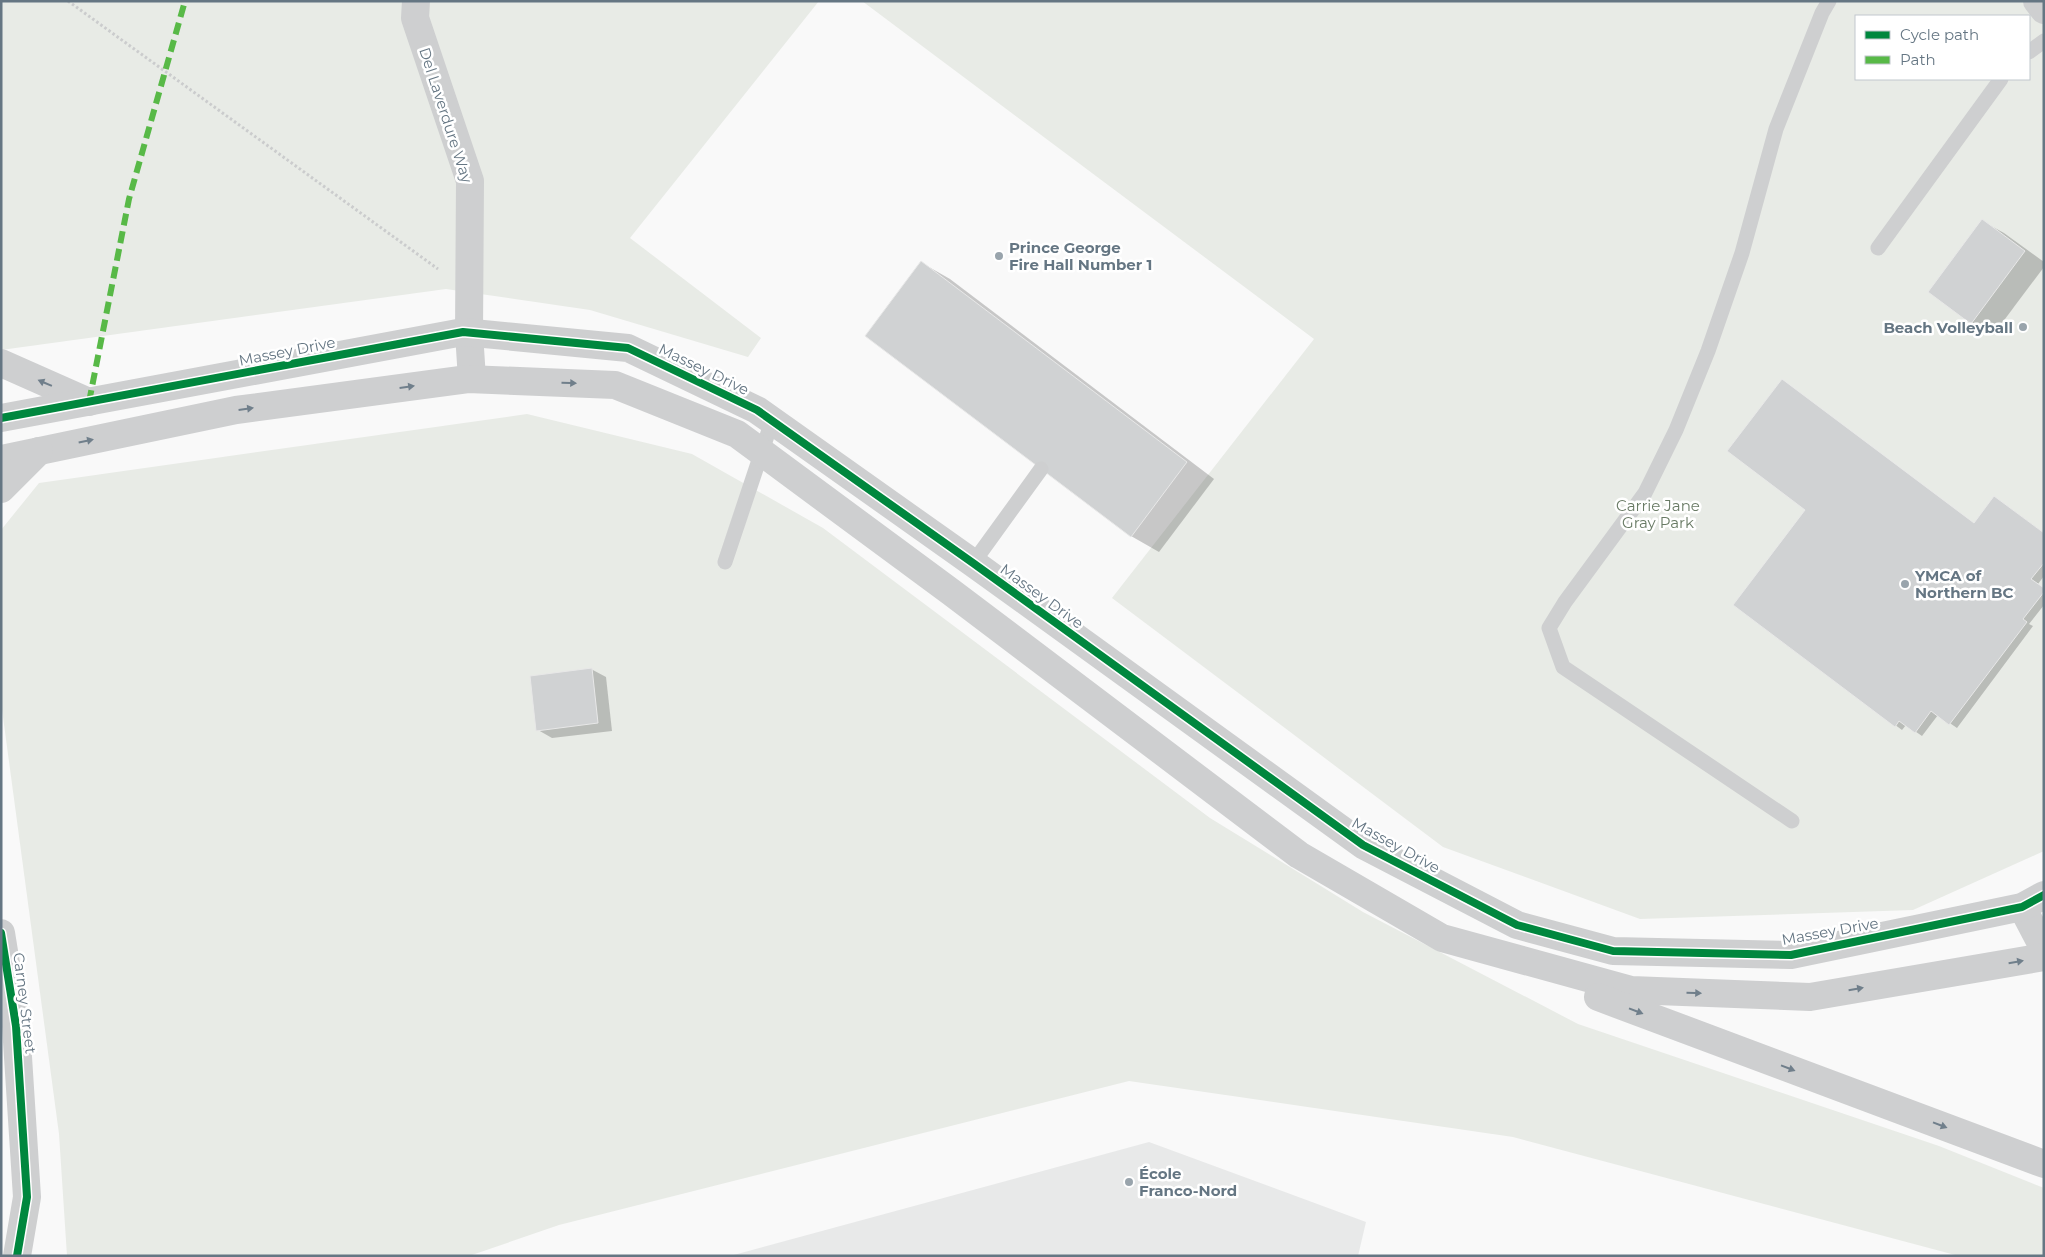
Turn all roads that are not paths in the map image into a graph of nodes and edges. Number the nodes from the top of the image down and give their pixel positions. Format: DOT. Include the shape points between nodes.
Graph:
graph roads {
  1 [pos="416,1"];
  2 [pos="1829,1"];
  3 [pos="2037,1"];
  4 [pos="2044,10"];
  5 [pos="2044,41"];
  6 [pos="2030,51"];
  7 [pos="2000,80"];
  8 [pos="1878,248"];
  9 [pos="469,332"];
  10 [pos="1,364"];
  11 [pos="472,379"];
  12 [pos="89,402"];
  13 [pos="1,418"];
  14 [pos="772,421"];
  15 [pos="39,451"];
  16 [pos="762,452"];
  17 [pos="1,459"];
  18 [pos="1041,469"];
  19 [pos="1,489"];
  20 [pos="724,562"];
  21 [pos="972,563"];
  22 [pos="951,592"];
  23 [pos="1792,821"];
  24 [pos="2033,901"];
  25 [pos="1,932"];
  26 [pos="1442,938"];
  27 [pos="2044,949"];
  28 [pos="2044,957"];
  29 [pos="2044,1164"];
  30 [pos="17,1256"];
  1 -- 9 [label="street, Del Laverdure Way" via="415,18 470,181"];
  2 -- 23 [label="lane" via="1776,129 1742,254 1676,430 1645,493 1549,628 1563,667"];
  3 -- 4 [label="street"];
  5 -- 6 [label="lane"];
  7 -- 8 [label="lane"];
  9 -- 11 [label="street, Del Laverdure Way"];
  9 -- 12 [label="street, Massey Drive"];
  9 -- 14 [label="street, Massey Drive" via="628,348 757,410"];
  12 -- 10 [label="street, one-way"];
  15 -- 11 [label="street, one-way" via="236,410"];
  11 -- 16 [label="street, one-way" via="615,385 737,434"];
  12 -- 13 [label="street, Massey Drive"];
  14 -- 16 [label="lane"];
  14 -- 21 [label="street, Massey Drive"];
  15 -- 17 [label="street"];
  15 -- 19 [label="street"];
  16 -- 20 [label="lane"];
  16 -- 22 [label="street"];
  18 -- 21 [label="lane"];
  21 -- 22 [label="street"];
  21 -- 24 [label="street, Massey Drive" via="1362,845 1517,925 1613,951 1791,955"];
  22 -- 26 [label="street" via="1299,855"];
  24 -- 27 [label="street"];
  25 -- 30 [label="street, Carney Street" via="16,1026 26,1197"];
  26 -- 28 [label="street, one-way" via="1631,990 1810,997"];
  26 -- 29 [label="street, one-way"];
}
